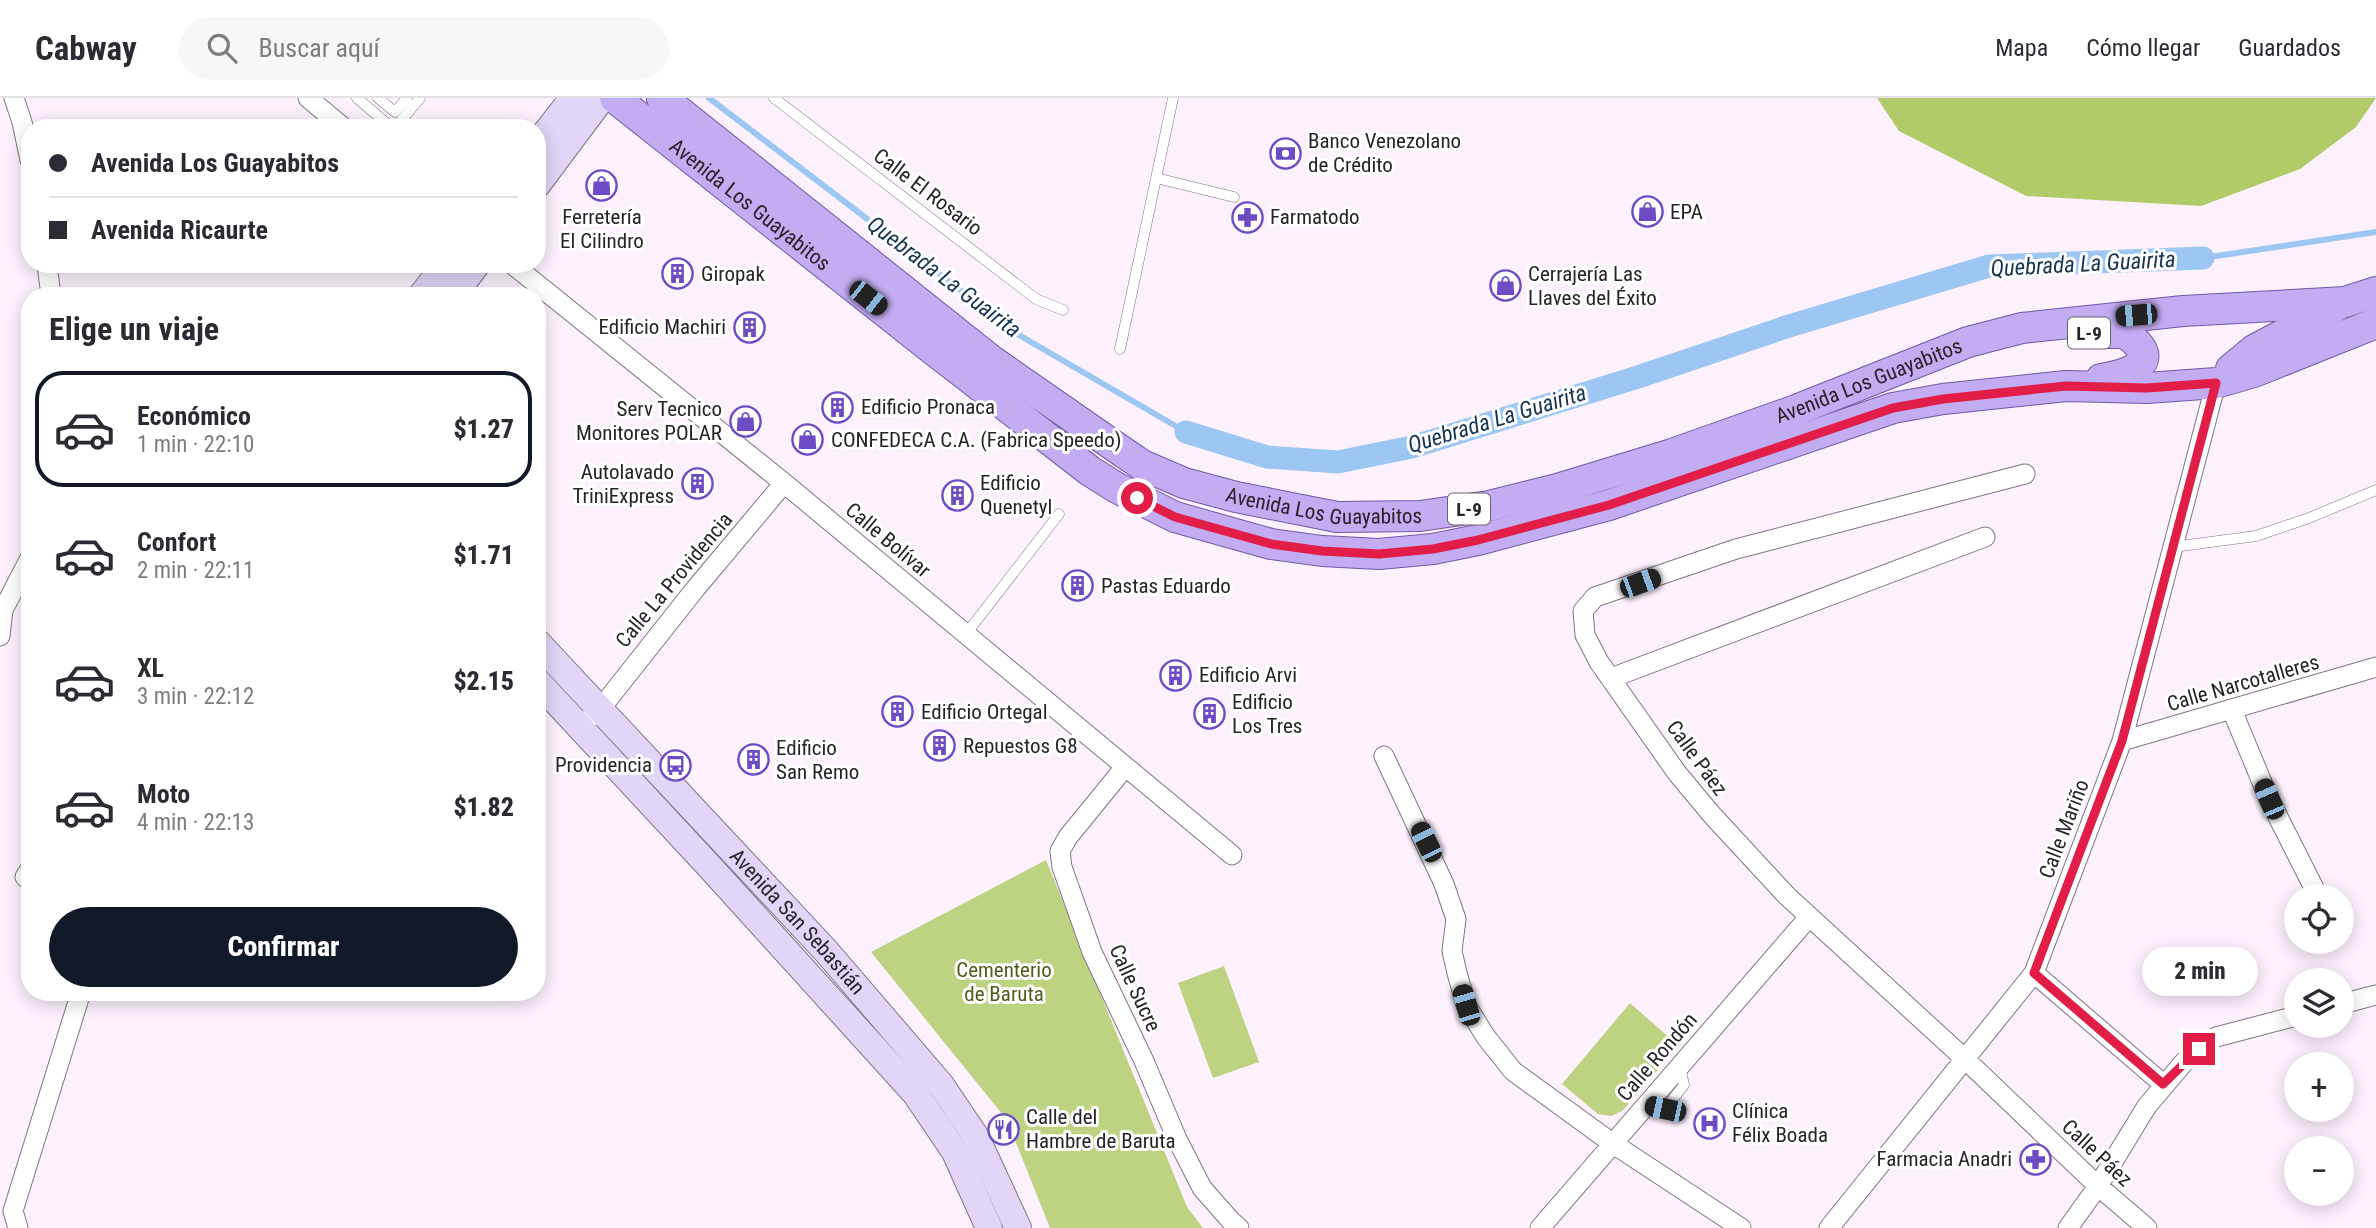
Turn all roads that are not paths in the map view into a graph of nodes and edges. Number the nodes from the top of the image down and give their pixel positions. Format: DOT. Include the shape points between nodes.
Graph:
graph roads {
  1 [pos="14,98"];
  2 [pos="308,98"];
  3 [pos="357,98"];
  4 [pos="378,98"];
  5 [pos="407,98"];
  6 [pos="420,98"];
  7 [pos="573,98"];
  8 [pos="602,98"];
  9 [pos="615,98"];
  10 [pos="662,98"];
  11 [pos="774,98"];
  12 [pos="1172,98"];
  13 [pos="22,119"];
  14 [pos="333,119"];
  15 [pos="382,119"];
  16 [pos="401,119"];
  17 [pos="546,132"];
  18 [pos="546,173"];
  19 [pos="1156,178"];
  20 [pos="1234,197"];
  21 [pos="439,273"];
  22 [pos="523,273"];
  23 [pos="428,287"];
  24 [pos="541,287"];
  25 [pos="546,291"];
  26 [pos="2376,292"];
  27 [pos="2345,302"];
  28 [pos="1063,310"];
  29 [pos="2376,323"];
  30 [pos="1120,349"];
  31 [pos="1937,354"];
  32 [pos="2216,383"];
  33 [pos="2066,386"];
  34 [pos="2025,474"];
  35 [pos="784,483"];
  36 [pos="2376,490"];
  37 [pos="1059,514"];
  38 [pos="1985,537"];
  39 [pos="2173,547"];
  40 [pos="21,575"];
  41 [pos="966,634"];
  42 [pos="0,636"];
  43 [pos="546,651"];
  44 [pos="2376,667"];
  45 [pos="1611,678"];
  46 [pos="546,691"];
  47 [pos="601,708"];
  48 [pos="2232,710"];
  49 [pos="580,727"];
  50 [pos="2122,741"];
  51 [pos="1384,756"];
  52 [pos="1125,766"];
  53 [pos="705,821"];
  54 [pos="684,838"];
  55 [pos="1232,855"];
  56 [pos="2312,884"];
  57 [pos="1809,917"];
  58 [pos="2034,973"];
  59 [pos="2376,995"];
  60 [pos="78,1001"];
  61 [pos="2354,1001"];
  62 [pos="2284,1019"];
  63 [pos="1965,1060"];
  64 [pos="2163,1084"];
  65 [pos="1612,1143"];
  66 [pos="2098,1186"];
  67 [pos="18,1228"];
  68 [pos="989,1228"];
  69 [pos="1018,1228"];
  70 [pos="1239,1228"];
  71 [pos="1540,1228"];
  72 [pos="1741,1228"];
  73 [pos="1829,1228"];
  74 [pos="2067,1228"];
  75 [pos="2147,1228"];
  1 -- 13 [label="street"];
  2 -- 14 [label="street"];
  3 -- 15 [label="lane"];
  4 -- 5 [label="lane" via="395,112"];
  6 -- 16 [label="lane"];
  7 -- 17 [label="street"];
  8 -- 18 [label="street"];
  9 -- 33 [label="main road, Avenida Los Guayabitos / L-9" via="1090,471 1175,517 1271,544 1379,554 1433,549 1609,505 1893,408"];
  10 -- 31 [label="main road, Avenida Los Guayabitos / L-9" via="992,361 1142,465 1184,483 1312,514 1420,516 1525,498 1672,454"];
  11 -- 28 [label="lane, Calle El Rosario" via="1035,299"];
  12 -- 19 [label="lane"];
  19 -- 20 [label="lane"];
  19 -- 30 [label="lane"];
  21 -- 23 [label="street"];
  22 -- 24 [label="street, Calle Bolívar"];
  25 -- 35 [label="street, Calle Bolívar"];
  26 -- 27 [label="main road, Avenida Los Guayabitos / L-9"];
  27 -- 31 [label="main road, Avenida Los Guayabitos / L-9" via="2075,321 2022,328"];
  27 -- 32 [label="main road" via="2255,351"];
  29 -- 32 [label="main road, Avenida Los Guayabitos / L-9"];
  31 -- 33 [label="main road, L-9" via="2081,333 2125,333 2139,346 2143,357 2132,372"];
  32 -- 33 [label="main road, Avenida Los Guayabitos / L-9" via="2147,388"];
  32 -- 39 [label="street, Calle Mariño"];
  34 -- 45 [label="street, Calle Páez" via="1737,548 1595,597 1583,611 1585,635"];
  35 -- 41 [label="street, Calle Bolívar"];
  35 -- 47 [label="street, Calle La Providencia"];
  36 -- 39 [label="lane" via="2256,536"];
  37 -- 41 [label="lane"];
  38 -- 45 [label="street"];
  39 -- 50 [label="street, Calle Mariño"];
  40 -- 42 [label="street" via="3,610"];
  41 -- 52 [label="street, Calle Bolívar"];
  43 -- 47 [label="street, Avenida San Sebastián"];
  44 -- 48 [label="street, Calle Narcotalleres"];
  45 -- 57 [label="street, Calle Páez" via="1712,816"];
  46 -- 49 [label="street, Avenida San Sebastián"];
  47 -- 49 [label="street, Calle La Providencia"];
  47 -- 53 [label="street, Avenida San Sebastián"];
  48 -- 50 [label="street, Calle Narcotalleres"];
  48 -- 56 [label="street" via="2269,799"];
  49 -- 54 [label="street, Avenida San Sebastián"];
  50 -- 58 [label="street, Calle Mariño"];
  51 -- 65 [label="street" via="1426,842 1456,919 1452,951 1466,1005 1513,1071"];
  52 -- 55 [label="street, Calle Bolívar"];
  52 -- 70 [label="street, Calle Sucre" via="1068,837 1060,851 1062,867 1093,952 1177,1139 1202,1188"];
  53 -- 54 [label="street"];
  53 -- 69 [label="street, Avenida San Sebastián" via="826,951 941,1085 976,1137"];
  54 -- 68 [label="street, Avenida San Sebastián" via="915,1093 955,1152"];
  57 -- 63 [label="street, Calle Páez"];
  57 -- 65 [label="street, Calle Rondón"];
  58 -- 63 [label="street, Calle Mariño"];
  58 -- 64 [label="street"];
  59 -- 61 [label="street"];
  60 -- 67 [label="street" via="13,1211"];
  62 -- 64 [label="street" via="2216,1037"];
  63 -- 66 [label="street, Calle Páez"];
  63 -- 73 [label="street, Calle Mariño"];
  64 -- 66 [label="street"];
  65 -- 71 [label="street, Calle Rondón"];
  65 -- 72 [label="street"];
  66 -- 74 [label="street"];
  66 -- 75 [label="street, Calle Páez"];
}
